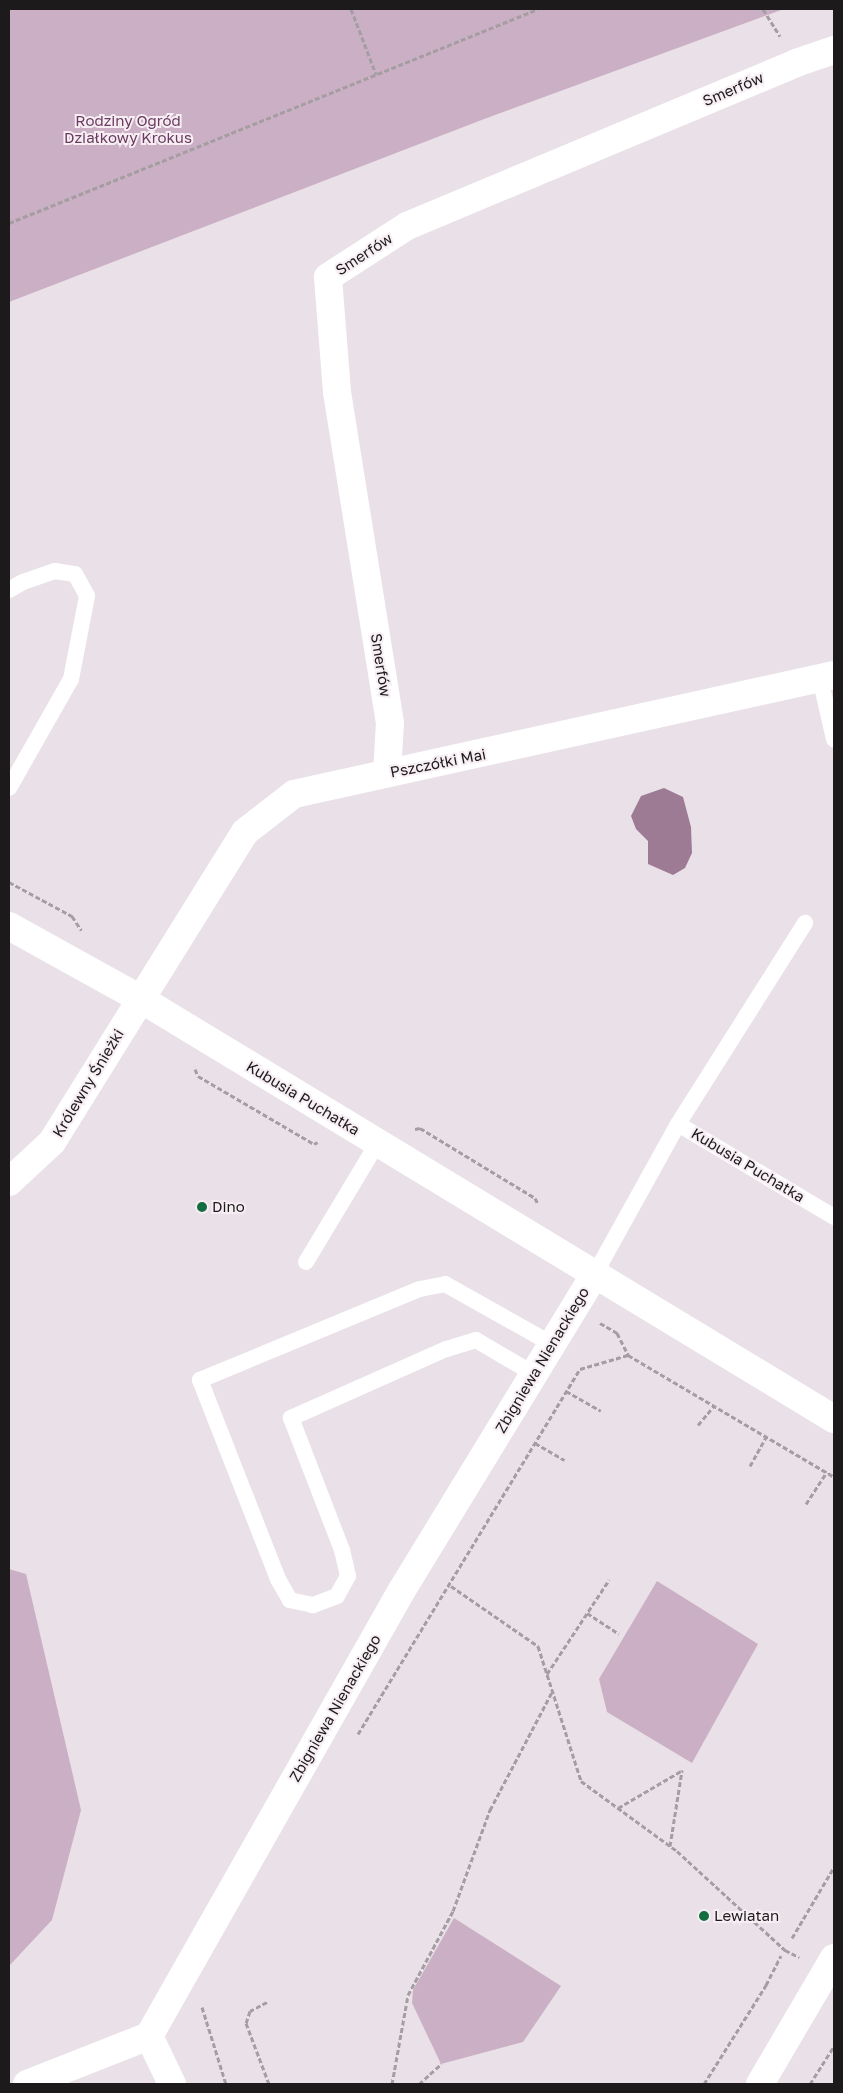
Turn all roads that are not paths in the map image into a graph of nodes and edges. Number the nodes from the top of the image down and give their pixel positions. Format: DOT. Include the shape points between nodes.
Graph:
graph roads {
  1 [pos="834,50"];
  2 [pos="9,590"];
  3 [pos="827,677"];
  4 [pos="834,739"];
  5 [pos="387,773"];
  6 [pos="9,788"];
  7 [pos="805,923"];
  8 [pos="9,926"];
  9 [pos="139,998"];
  10 [pos="678,1124"];
  11 [pos="377,1144"];
  12 [pos="9,1182"];
  13 [pos="834,1217"];
  14 [pos="306,1262"];
  15 [pos="596,1272"];
  16 [pos="552,1344"];
  17 [pos="534,1374"];
  18 [pos="834,1419"];
  19 [pos="834,1958"];
  20 [pos="149,2036"];
  21 [pos="27,2084"];
  22 [pos="172,2084"];
  23 [pos="760,2084"];
  1 -- 5 [label="street, Smerfów" via="407,226 328,277 336,392 390,723"];
  2 -- 6 [label="lane" via="55,571 75,574 87,596 71,679"];
  3 -- 4 [label="lane"];
  3 -- 5 [label="street, Pszczółki Mai" via="574,735"];
  5 -- 9 [label="street, Pszczółki Mai" via="294,794 245,832"];
  7 -- 10 [label="lane"];
  8 -- 9 [label="street, Kubusia Puchatka"];
  9 -- 11 [label="street, Kubusia Puchatka"];
  9 -- 12 [label="street, Królewny Śnieżki" via="52,1142"];
  10 -- 13 [label="lane, Kubusia Puchatka"];
  10 -- 15 [label="lane, Kubusia Puchatka"];
  11 -- 14 [label="lane"];
  11 -- 15 [label="street, Kubusia Puchatka"];
  15 -- 16 [label="street, Zbigniewa Nienackiego"];
  15 -- 18 [label="street, Kubusia Puchatka"];
  16 -- 17 [label="street, Zbigniewa Nienackiego"];
  16 -- 17 [label="lane" via="445,1284 420,1289 200,1380 278,1579 290,1600 313,1605 337,1596 348,1576 342,1550 291,1418 446,1349 476,1340"];
  17 -- 20 [label="street, Zbigniewa Nienackiego" via="402,1590"];
  19 -- 23 [label="street"];
  20 -- 21 [label="street"];
  20 -- 22 [label="street"];
}
